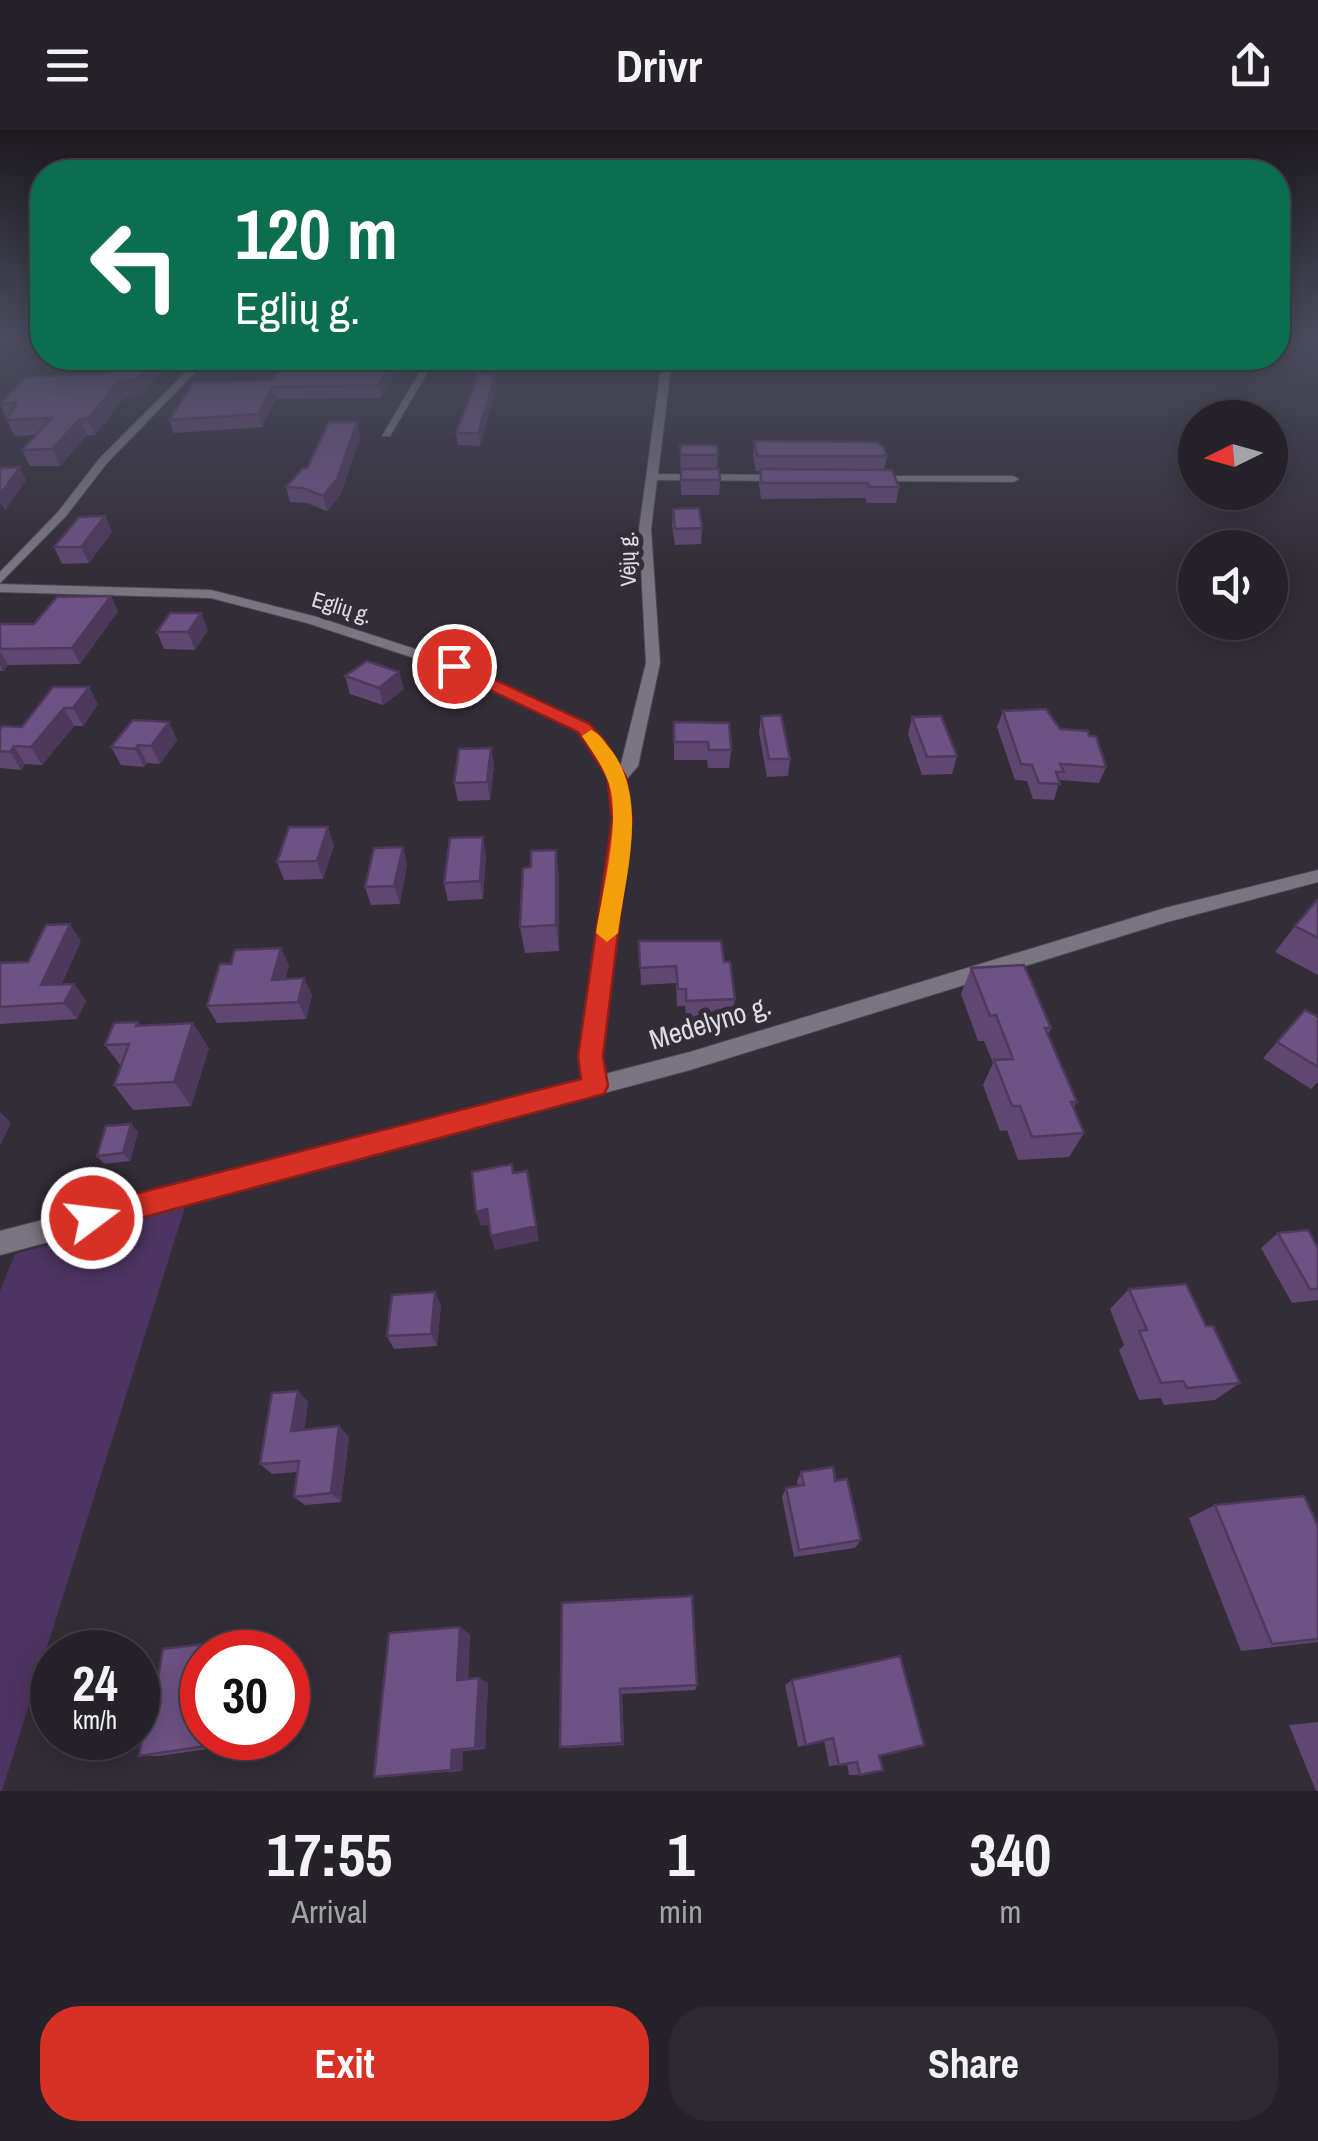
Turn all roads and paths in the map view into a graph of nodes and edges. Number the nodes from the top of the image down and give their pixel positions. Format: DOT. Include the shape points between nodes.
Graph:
graph roads {
  1 [pos="150,414"];
  2 [pos="398,414"];
  3 [pos="660,414"];
  4 [pos="386,434"];
  5 [pos="651,478"];
  6 [pos="804,478"];
  7 [pos="861,478"];
  8 [pos="1013,478"];
  9 [pos="0,579"];
  10 [pos="0,588"];
  11 [pos="616,777"];
  12 [pos="1318,876"];
  13 [pos="595,1086"];
  14 [pos="0,1243"];
  1 -- 9 [label="street"];
  2 -- 4 [label="street"];
  3 -- 5 [label="street, Vėjų g."];
  5 -- 6 [label="street"];
  5 -- 11 [label="street, Vėjų g." via="645,530 653,663 630,766"];
  7 -- 8 [label="street"];
  10 -- 11 [label="street, Eglių g." via="210,594 312,620 454,666 564,716 598,744"];
  11 -- 13 [label="street, Eglių g." via="622,820 591,1056"];
  12 -- 13 [label="street, Medelyno g." via="1165,915"];
  13 -- 14 [label="street, Medelyno g."];
}
